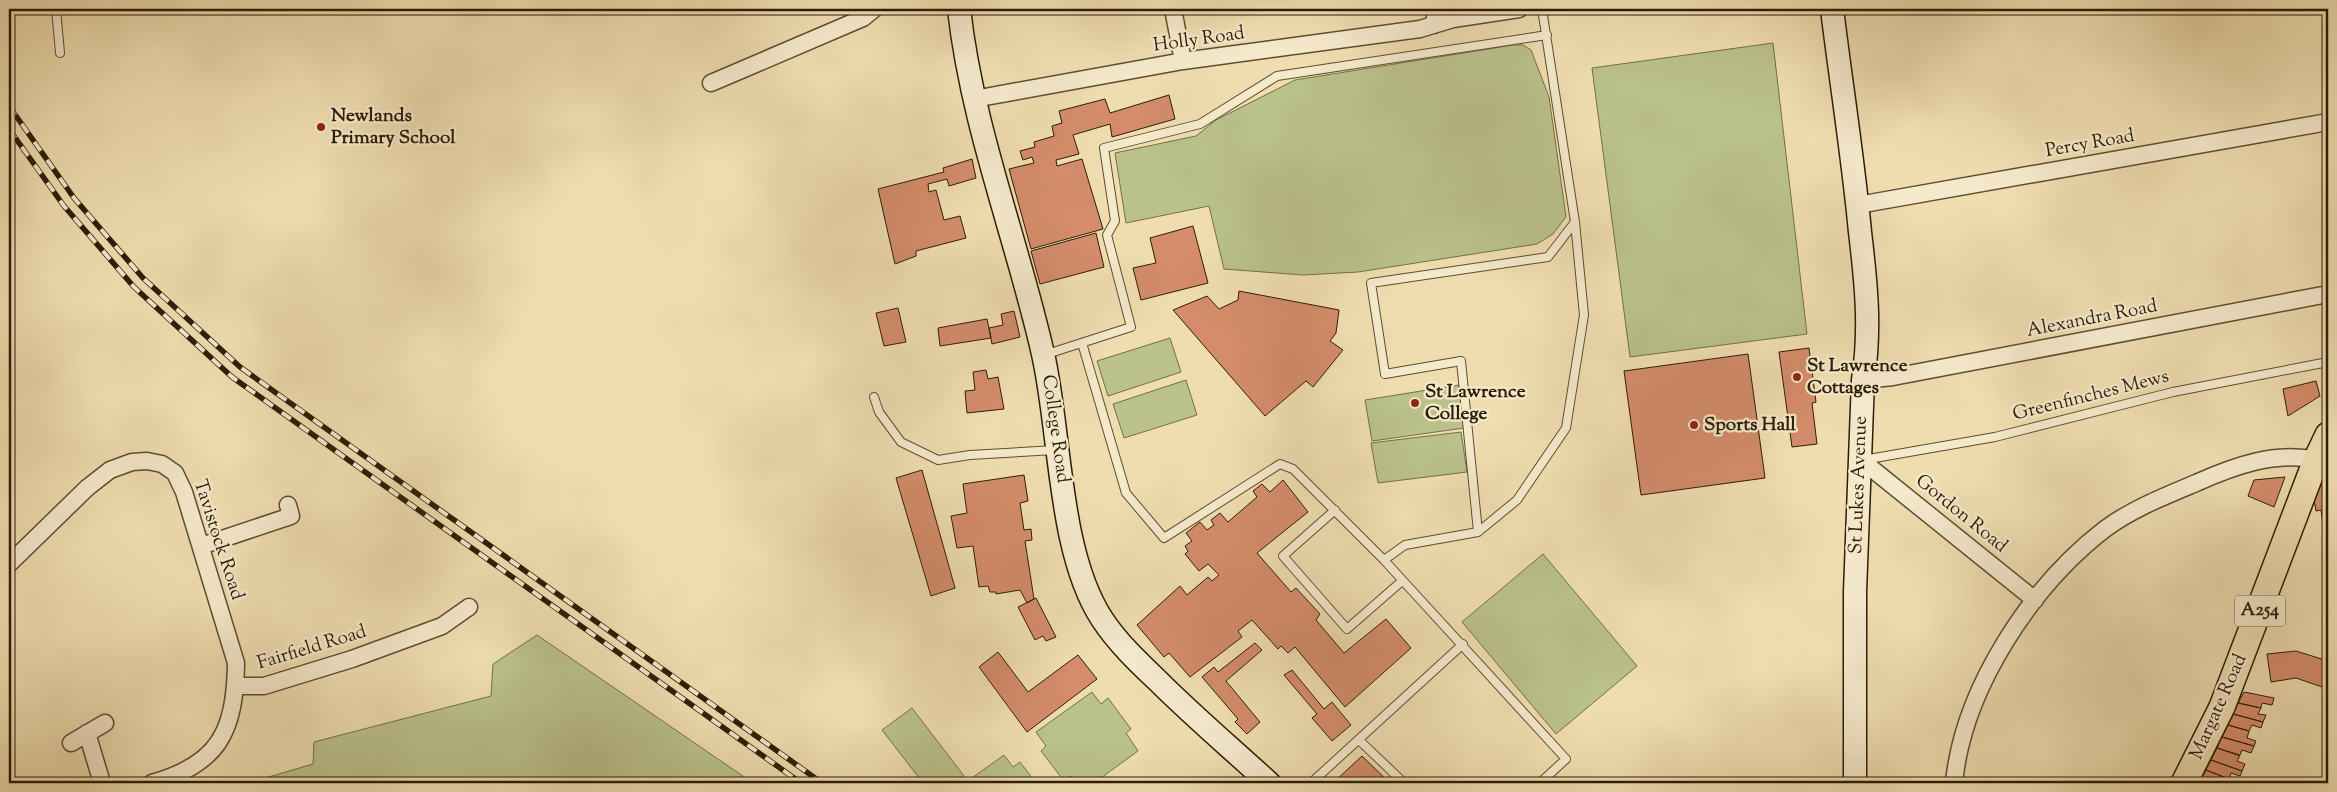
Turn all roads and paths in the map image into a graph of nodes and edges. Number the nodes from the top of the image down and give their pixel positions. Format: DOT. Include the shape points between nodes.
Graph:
graph roads {
  1 [pos="56,9"];
  2 [pos="874,9"];
  3 [pos="959,9"];
  4 [pos="1173,9"];
  5 [pos="1519,9"];
  6 [pos="1542,9"];
  7 [pos="1832,9"];
  8 [pos="1435,17"];
  9 [pos="1547,35"];
  10 [pos="60,53"];
  11 [pos="1183,61"];
  12 [pos="711,83"];
  13 [pos="974,99"];
  14 [pos="2328,122"];
  15 [pos="1858,205"];
  16 [pos="1575,222"];
  17 [pos="2328,294"];
  18 [pos="1082,343"];
  19 [pos="1044,356"];
  20 [pos="2328,362"];
  21 [pos="1863,380"];
  22 [pos="874,397"];
  23 [pos="2328,436"];
  24 [pos="1059,450"];
  25 [pos="1861,460"];
  26 [pos="2316,460"];
  27 [pos="288,505"];
  28 [pos="1335,510"];
  29 [pos="1478,532"];
  30 [pos="201,546"];
  31 [pos="1384,560"];
  32 [pos="9,564"];
  33 [pos="1402,581"];
  34 [pos="2035,600"];
  35 [pos="469,607"];
  36 [pos="1462,644"];
  37 [pos="236,686"];
  38 [pos="105,723"];
  39 [pos="87,733"];
  40 [pos="1359,740"];
  41 [pos="71,743"];
  42 [pos="102,783"];
  43 [pos="152,783"];
  44 [pos="1269,783"];
  45 [pos="1311,783"];
  46 [pos="1404,783"];
  47 [pos="1540,783"];
  48 [pos="1855,783"];
  49 [pos="1954,783"];
  50 [pos="2184,783"];
  1 -- 10 [label="lane"];
  2 -- 12 [label="street" via="863,18"];
  3 -- 13 [label="street, College Road"];
  4 -- 11 [label="street"];
  5 -- 8 [label="street, Holly Road" via="1453,19"];
  6 -- 9 [label="lane"];
  7 -- 15 [label="street, St Lukes Avenue"];
  8 -- 11 [label="street, Holly Road" via="1420,29"];
  9 -- 16 [label="lane"];
  9 -- 18 [label="lane" via="1277,76 1200,124 1104,148 1115,221 1107,235 1131,326"];
  11 -- 13 [label="street, Holly Road"];
  13 -- 19 [label="street, College Road"];
  14 -- 15 [label="street, Percy Road"];
  15 -- 21 [label="street, St Lukes Avenue" via="1868,307 1868,349"];
  16 -- 29 [label="lane" via="1584,315 1566,428 1517,500"];
  16 -- 29 [label="lane" via="1548,257 1371,283 1385,374 1461,361"];
  17 -- 21 [label="street, Alexandra Road" via="1893,377"];
  18 -- 19 [label="lane"];
  18 -- 28 [label="lane" via="1126,493 1164,538 1280,464 1293,469"];
  19 -- 24 [label="street, College Road"];
  20 -- 25 [label="lane, Greenfinches Mews" via="2173,392 1995,437"];
  21 -- 25 [label="street, St Lukes Avenue"];
  22 -- 24 [label="lane" via="879,412 901,442 938,460"];
  23 -- 26 [label="main road, Margate Road / A254"];
  24 -- 44 [label="street, College Road" via="1076,555 1102,619 1133,656"];
  25 -- 34 [label="street, Gordon Road"];
  25 -- 48 [label="street, St Lukes Avenue" via="1855,592"];
  26 -- 34 [label="street" via="2291,457 2237,465 2147,505 2106,529 2064,566"];
  26 -- 50 [label="main road, Margate Road / A254" via="2222,707"];
  27 -- 30 [label="street" via="291,516"];
  28 -- 31 [label="lane"];
  28 -- 33 [label="lane" via="1283,556 1347,629"];
  29 -- 31 [label="lane" via="1405,545"];
  30 -- 32 [label="street, Tavistock Road" via="175,474 162,464 132,462 110,470 87,488"];
  30 -- 37 [label="street, Tavistock Road" via="236,663"];
  31 -- 33 [label="lane"];
  33 -- 36 [label="lane"];
  34 -- 49 [label="street" via="1995,659 1972,713 1956,765"];
  35 -- 37 [label="street, Fairfield Road" via="442,626 352,659 264,686"];
  36 -- 40 [label="lane"];
  36 -- 47 [label="lane" via="1566,759"];
  37 -- 43 [label="street, Fairfield Road" via="230,722 219,744 188,770"];
  38 -- 39 [label="street"];
  39 -- 41 [label="street"];
  39 -- 42 [label="street"];
  40 -- 45 [label="lane"];
  40 -- 46 [label="lane"];
}
